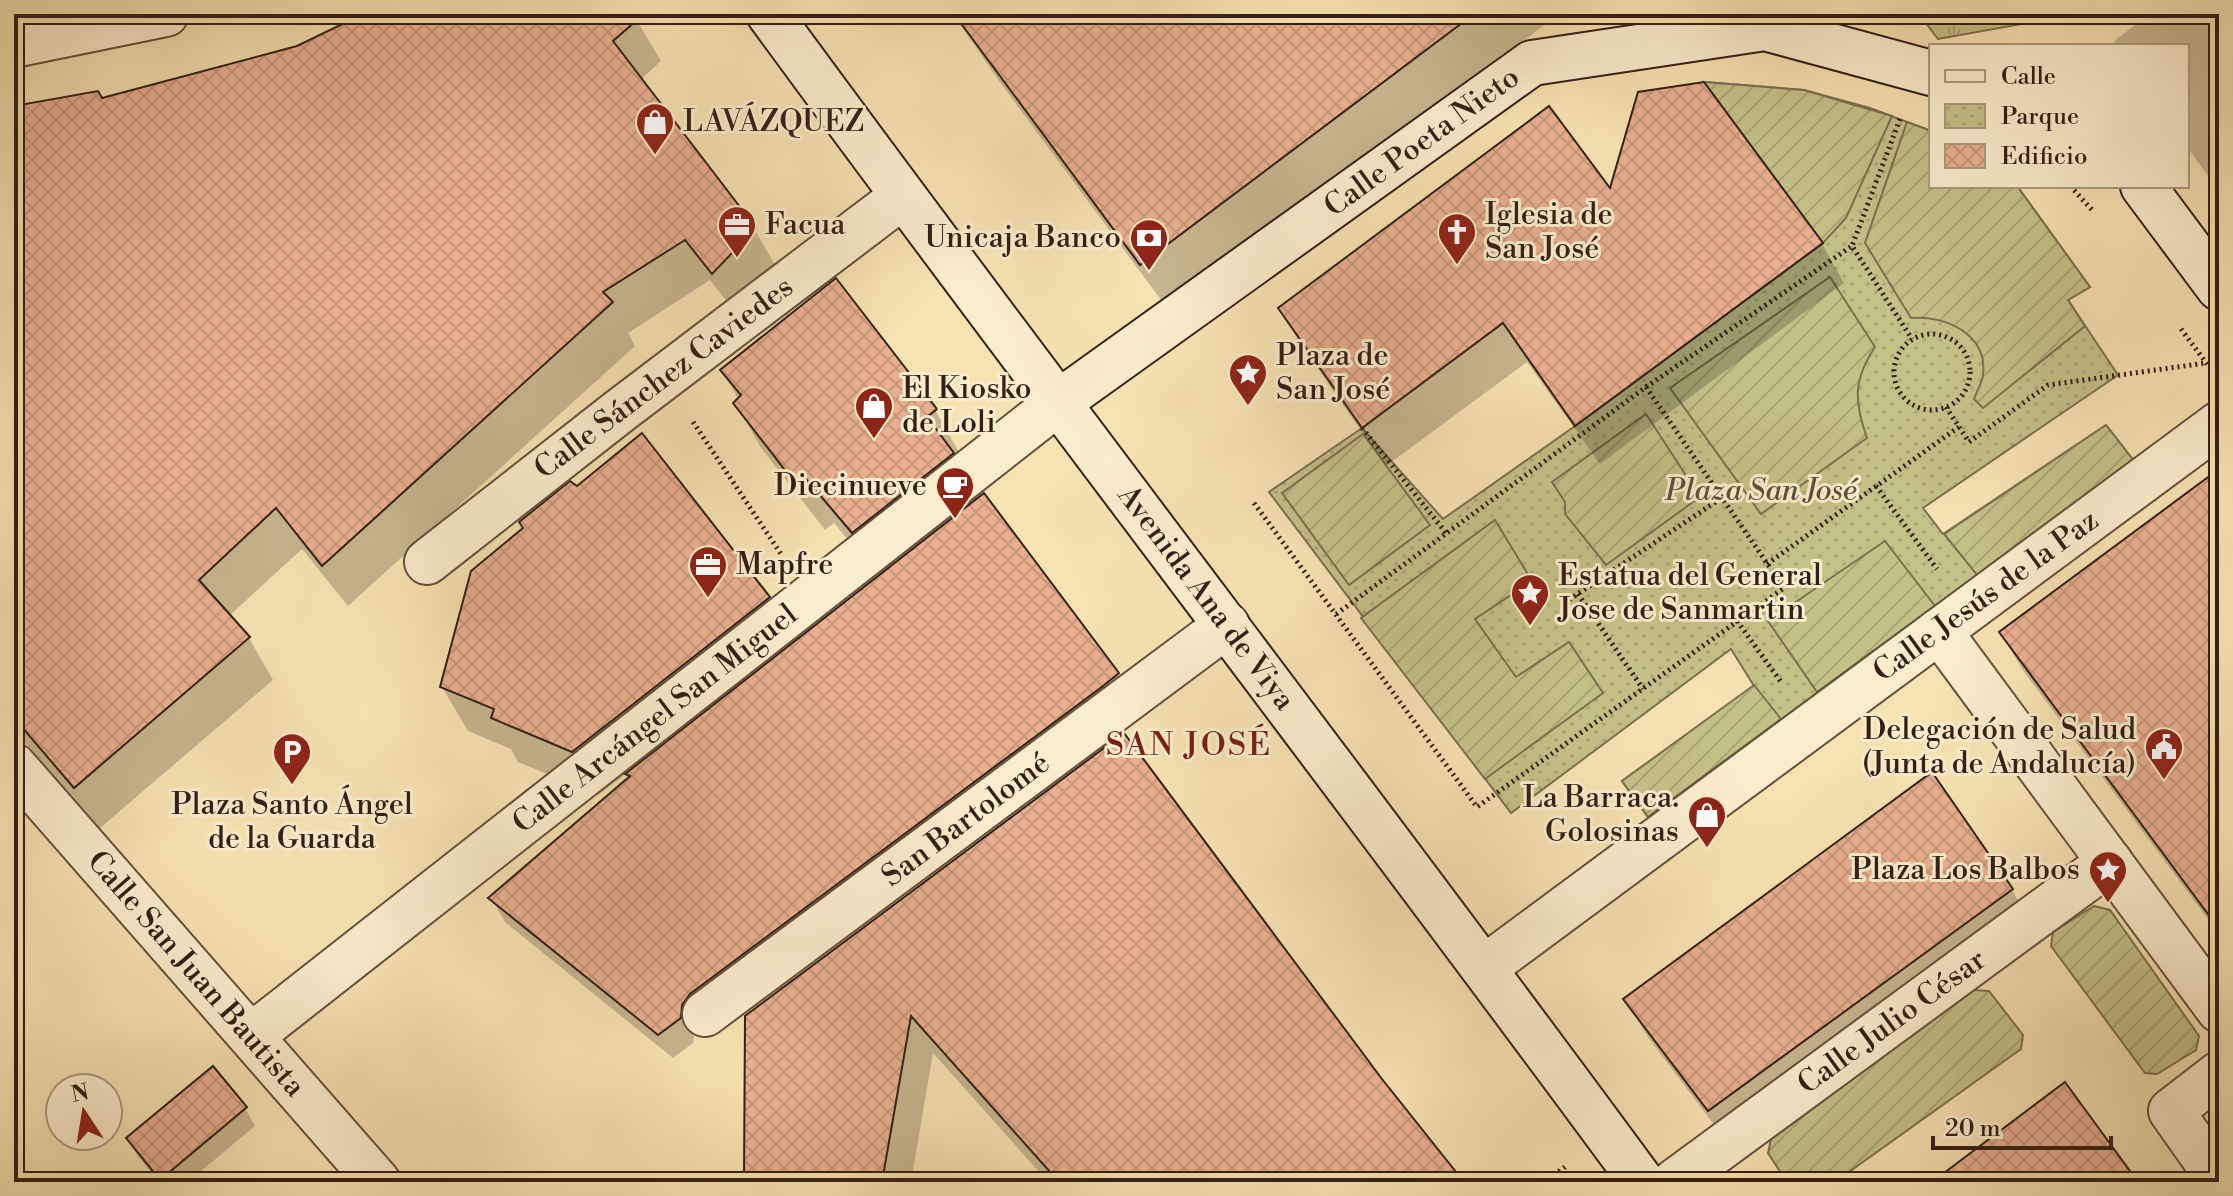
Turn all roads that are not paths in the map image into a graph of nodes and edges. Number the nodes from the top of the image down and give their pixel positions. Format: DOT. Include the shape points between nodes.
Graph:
graph roads {
  1 [pos="166,14"];
  2 [pos="769,14"];
  3 [pos="1812,28"];
  4 [pos="14,45"];
  5 [pos="1929,72"];
  6 [pos="2144,188"];
  7 [pos="903,196"];
  8 [pos="2219,288"];
  9 [pos="1059,402"];
  10 [pos="2219,424"];
  11 [pos="427,562"];
  12 [pos="1227,625"];
  13 [pos="1939,631"];
  14 [pos="14,766"];
  15 [pos="2110,862"];
  16 [pos="1484,968"];
  17 [pos="2219,1010"];
  18 [pos="705,1014"];
  19 [pos="251,1036"];
  20 [pos="2219,1074"];
  21 [pos="2219,1179"];
  22 [pos="378,1182"];
  23 [pos="1642,1182"];
  24 [pos="1674,1182"];
  1 -- 4 [label="street"];
  2 -- 7 [label="street, Avenida Ana de Viya"];
  3 -- 5 [label="street, Calle Poeta Nieto"];
  3 -- 9 [label="street, Calle Poeta Nieto" via="1765,28 1532,63"];
  6 -- 8 [label="street"];
  7 -- 9 [label="street, Avenida Ana de Viya"];
  7 -- 11 [label="street, Calle Sánchez Caviedes"];
  9 -- 12 [label="street, Avenida Ana de Viya"];
  9 -- 19 [label="street, Calle Arcángel San Miguel"];
  10 -- 13 [label="street, Calle Jesús de la Paz"];
  12 -- 16 [label="street, Avenida Ana de Viya"];
  12 -- 18 [label="street, San Bartolomé"];
  13 -- 15 [label="street"];
  13 -- 16 [label="street, Calle Jesús de la Paz"];
  14 -- 19 [label="street, Calle San Juan Bautista"];
  15 -- 17 [label="street"];
  15 -- 24 [label="street, Calle Julio César"];
  16 -- 23 [label="street, Avenida Ana de Viya"];
  19 -- 22 [label="street, Calle San Juan Bautista"];
  20 -- 21 [label="street" via="2171,1111"];
}
